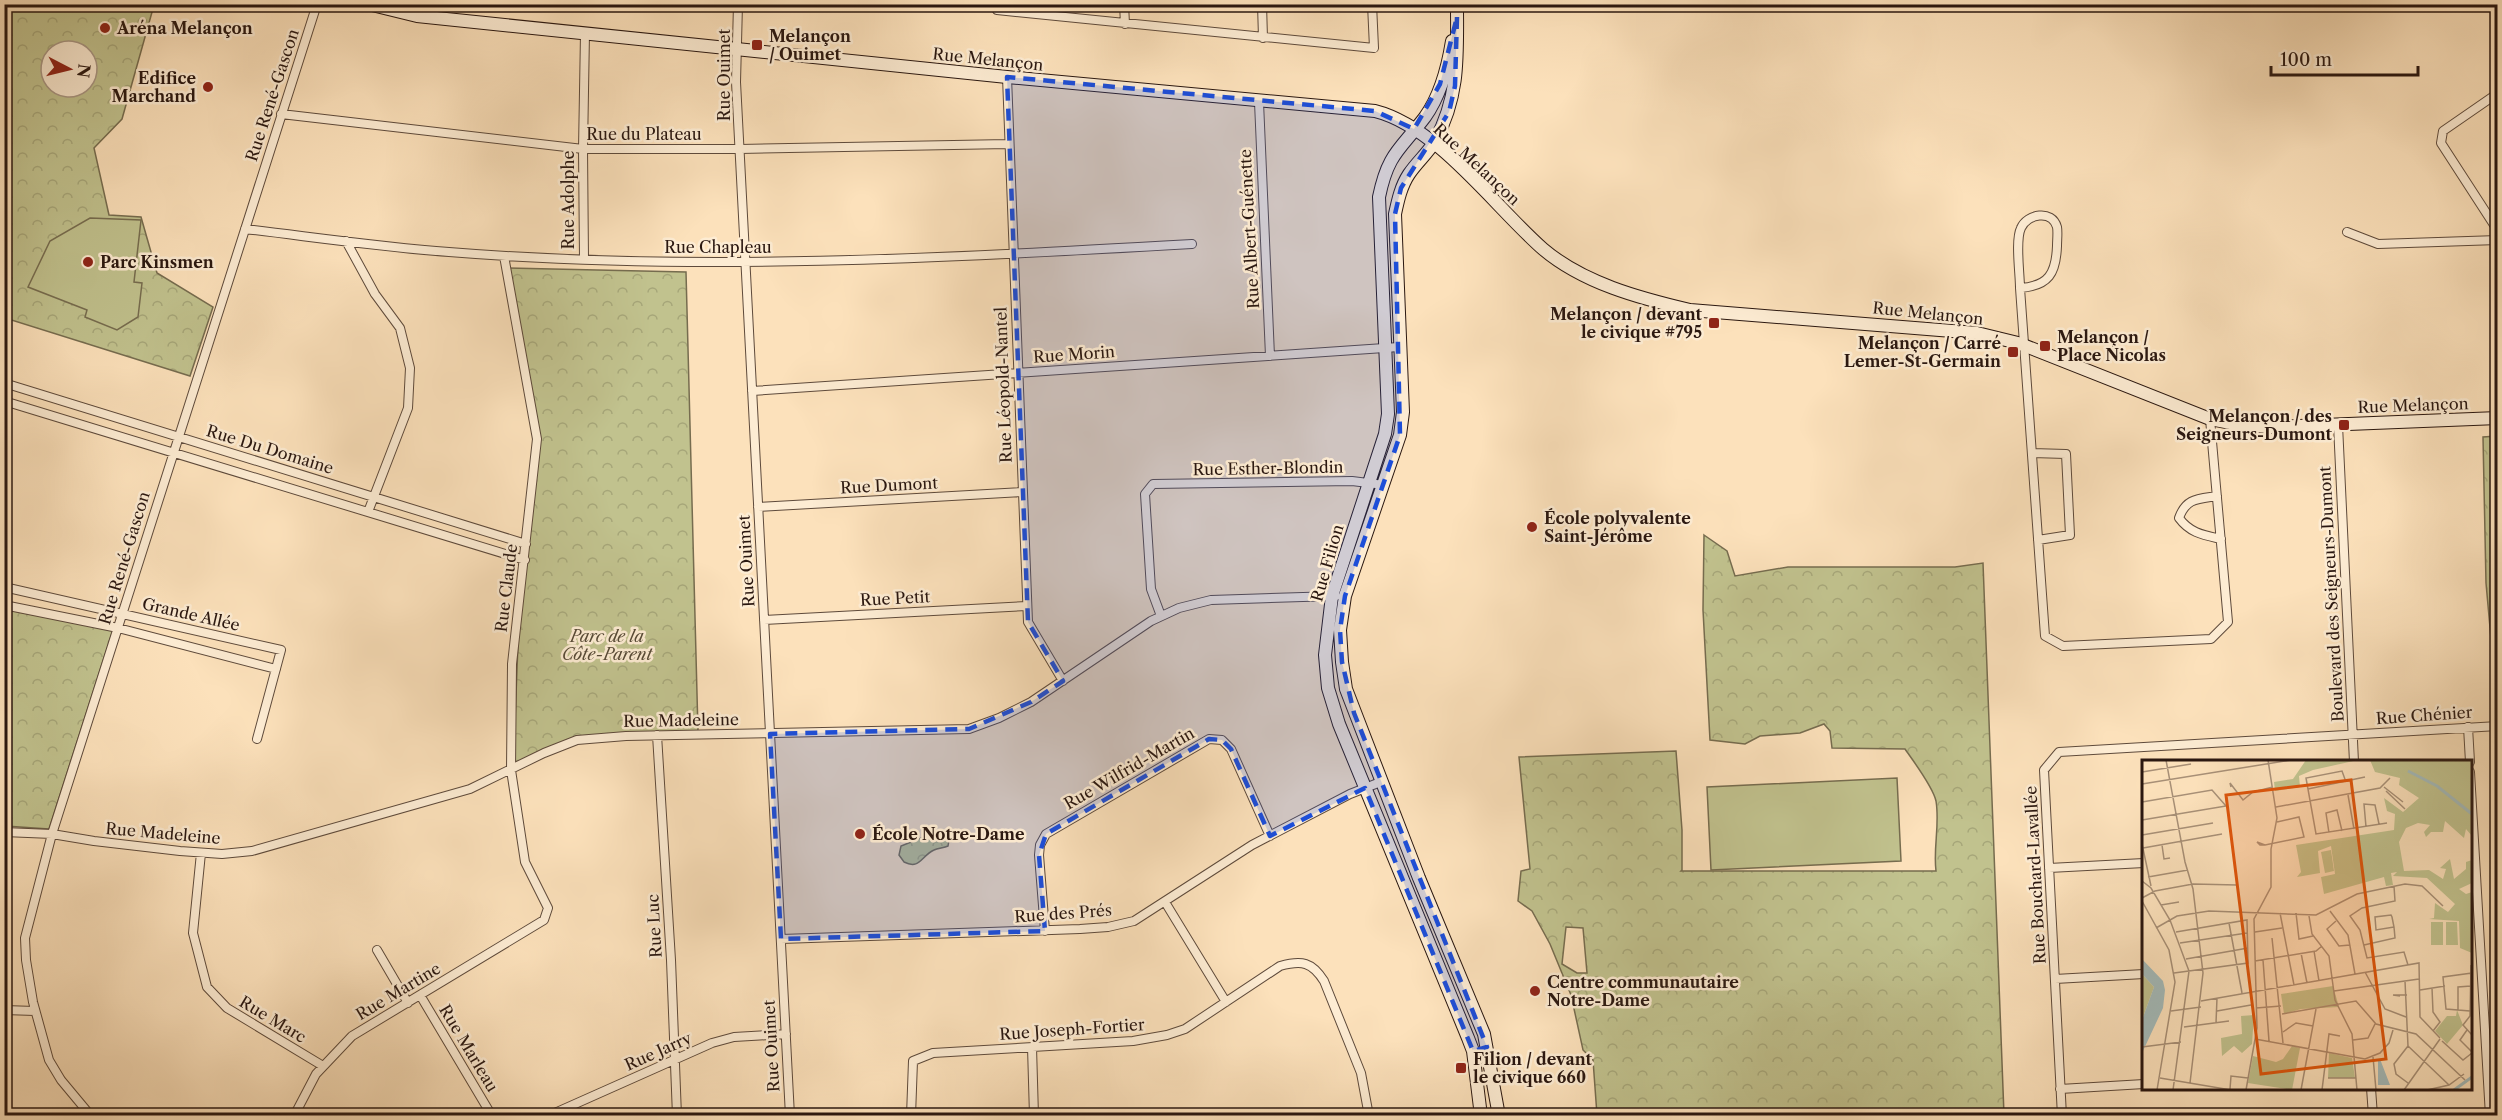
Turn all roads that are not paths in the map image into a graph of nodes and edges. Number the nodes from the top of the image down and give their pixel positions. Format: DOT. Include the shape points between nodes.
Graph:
graph roads {
  1 [pos="317,4"];
  2 [pos="368,4"];
  3 [pos="738,4"];
  4 [pos="1124,4"];
  5 [pos="1262,4"];
  6 [pos="1372,4"];
  7 [pos="997,7"];
  8 [pos="1457,10"];
  9 [pos="1125,24"];
  10 [pos="585,33"];
  11 [pos="1263,38"];
  12 [pos="738,49"];
  13 [pos="1007,77"];
  14 [pos="2498,93"];
  15 [pos="1259,102"];
  16 [pos="281,114"];
  17 [pos="1414,129"];
  18 [pos="1434,143"];
  19 [pos="1008,144"];
  20 [pos="583,149"];
  21 [pos="740,149"];
  22 [pos="245,229"];
  23 [pos="2498,231"];
  24 [pos="2347,232"];
  25 [pos="2498,240"];
  26 [pos="346,241"];
  27 [pos="1191,244"];
  28 [pos="1013,254"];
  29 [pos="504,256"];
  30 [pos="584,259"];
  31 [pos="746,262"];
  32 [pos="2020,288"];
  33 [pos="2026,346"];
  34 [pos="1399,347"];
  35 [pos="1386,348"];
  36 [pos="1270,356"];
  37 [pos="1018,373"];
  38 [pos="4,383"];
  39 [pos="752,391"];
  40 [pos="4,401"];
  41 [pos="2498,418"];
  42 [pos="2210,419"];
  43 [pos="2338,425"];
  44 [pos="178,436"];
  45 [pos="173,452"];
  46 [pos="2032,453"];
  47 [pos="1368,483"];
  48 [pos="1384,485"];
  49 [pos="1022,492"];
  50 [pos="2217,496"];
  51 [pos="374,497"];
  52 [pos="758,507"];
  53 [pos="368,512"];
  54 [pos="2221,538"];
  55 [pos="2038,540"];
  56 [pos="526,544"];
  57 [pos="525,560"];
  58 [pos="4,587"];
  59 [pos="1332,596"];
  60 [pos="1345,596"];
  61 [pos="4,605"];
  62 [pos="1027,606"];
  63 [pos="122,613"];
  64 [pos="1161,616"];
  65 [pos="764,620"];
  66 [pos="118,628"];
  67 [pos="276,669"];
  68 [pos="1063,681"];
  69 [pos="1346,689"];
  70 [pos="1329,691"];
  71 [pos="2498,726"];
  72 [pos="2468,727"];
  73 [pos="770,734"];
  74 [pos="657,735"];
  75 [pos="2352,735"];
  76 [pos="257,739"];
  77 [pos="2354,760"];
  78 [pos="2470,760"];
  79 [pos="511,770"];
  80 [pos="1383,780"];
  81 [pos="1365,788"];
  82 [pos="2472,798"];
  83 [pos="4,832"];
  84 [pos="52,834"];
  85 [pos="1270,836"];
  86 [pos="201,853"];
  87 [pos="2142,863"];
  88 [pos="2049,867"];
  89 [pos="1165,902"];
  90 [pos="544,920"];
  91 [pos="1045,931"];
  92 [pos="781,939"];
  93 [pos="378,950"];
  94 [pos="2142,974"];
  95 [pos="2055,979"];
  96 [pos="420,996"];
  97 [pos="1226,1002"];
  98 [pos="408,1003"];
  99 [pos="4,1010"];
  100 [pos="35,1011"];
  101 [pos="786,1034"];
  102 [pos="1032,1047"];
  103 [pos="1487,1047"];
  104 [pos="1473,1051"];
  105 [pos="675,1060"];
  106 [pos="323,1066"];
  107 [pos="2493,1070"];
  108 [pos="2142,1084"];
  109 [pos="2060,1089"];
  110 [pos="2371,1090"];
  111 [pos="92,1116"];
  112 [pos="294,1116"];
  113 [pos="492,1116"];
  114 [pos="548,1116"];
  115 [pos="677,1116"];
  116 [pos="790,1116"];
  117 [pos="911,1116"];
  118 [pos="1034,1116"];
  119 [pos="1369,1116"];
  120 [pos="1481,1116"];
  121 [pos="1498,1116"];
  122 [pos="2062,1116"];
  123 [pos="2373,1116"];
  124 [pos="2490,1116"];
  1 -- 16 [label="street, Rue René-Gascon"];
  2 -- 10 [label="street, Rue Melançon" via="417,16"];
  3 -- 12 [label="street, Rue Ouimet"];
  4 -- 9 [label="street"];
  5 -- 11 [label="street"];
  6 -- 11 [label="street" via="1374,48"];
  7 -- 9 [label="street"];
  8 -- 17 [label="street, Rue Filion" via="1450,54 1440,84 1426,115"];
  8 -- 18 [label="street, Rue Filion" via="1455,86 1449,112"];
  9 -- 11 [label="street"];
  10 -- 12 [label="street, Rue Melançon"];
  10 -- 20 [label="street, Rue Adolphe"];
  12 -- 13 [label="street, Rue Melançon"];
  12 -- 21 [label="street, Rue Ouimet"];
  13 -- 15 [label="street, Rue Melançon"];
  13 -- 19 [label="street, Rue Léopold-Nantel"];
  14 -- 23 [label="street" via="2444,131 2441,143"];
  15 -- 17 [label="street, Rue Melançon" via="1375,111 1394,116"];
  15 -- 36 [label="street, Rue Albert-Guénette"];
  16 -- 20 [label="street, Rue du Plateau"];
  16 -- 22 [label="street, Rue René-Gascon"];
  17 -- 18 [label="street, Rue Melançon"];
  17 -- 35 [label="street, Rue Filion" via="1394,152 1384,172 1379,197"];
  18 -- 33 [label="street, Rue Melançon" via="1544,249 1572,270 1643,299 1690,310 1977,333"];
  18 -- 34 [label="street, Rue Filion" via="1401,188 1395,213"];
  19 -- 21 [label="street, Rue du Plateau"];
  19 -- 28 [label="street, Rue Léopold-Nantel"];
  20 -- 21 [label="street, Rue du Plateau"];
  20 -- 30 [label="street, Rue Adolphe"];
  21 -- 31 [label="street, Rue Ouimet"];
  22 -- 26 [label="street, Rue Chapleau"];
  22 -- 44 [label="street, Rue René-Gascon"];
  24 -- 25 [label="street" via="2378,244"];
  26 -- 29 [label="street, Rue Chapleau"];
  26 -- 51 [label="street" via="375,294 400,328 410,368 408,408"];
  27 -- 28 [label="street, Rue Chapleau"];
  28 -- 31 [label="street, Rue Chapleau"];
  28 -- 37 [label="street, Rue Léopold-Nantel"];
  29 -- 30 [label="street, Rue Chapleau"];
  29 -- 56 [label="street, Rue Claude" via="537,439"];
  30 -- 31 [label="street, Rue Chapleau"];
  31 -- 39 [label="street, Rue Ouimet"];
  32 -- 32 [label="street" via="2020,229 2027,219 2040,215 2051,218 2057,226 2056,263 2045,282"];
  32 -- 33 [label="street"];
  33 -- 42 [label="street, Rue Melançon"];
  33 -- 46 [label="street"];
  34 -- 35 [label="street, Rue Morin"];
  34 -- 48 [label="street, Rue Filion" via="1403,412"];
  35 -- 36 [label="street, Rue Morin"];
  35 -- 47 [label="street, Rue Filion" via="1388,414"];
  36 -- 37 [label="street, Rue Morin"];
  37 -- 39 [label="street, Rue Morin"];
  37 -- 49 [label="street, Rue Léopold-Nantel"];
  38 -- 44 [label="street, Rue Du Domaine"];
  39 -- 52 [label="street, Rue Ouimet"];
  40 -- 45 [label="street, Rue Du Domaine"];
  41 -- 43 [label="street, Rue Melançon"];
  42 -- 43 [label="street, Rue Melançon" via="2271,427"];
  42 -- 50 [label="street"];
  43 -- 75 [label="street, Boulevard des Seigneurs-Dumont"];
  44 -- 45 [label="street, Rue René-Gascon"];
  44 -- 51 [label="street, Rue Du Domaine"];
  45 -- 53 [label="street, Rue Du Domaine"];
  45 -- 63 [label="street, Rue René-Gascon"];
  46 -- 55 [label="street"];
  46 -- 55 [label="street" via="2066,454 2070,535"];
  47 -- 48 [label="street, Rue Esther-Blondin"];
  47 -- 59 [label="street, Rue Filion"];
  47 -- 64 [label="street, Rue Esther-Blondin" via="1153,484 1145,494 1151,589"];
  48 -- 60 [label="street, Rue Filion"];
  49 -- 52 [label="street, Rue Dumont"];
  49 -- 62 [label="street, Rue Léopold-Nantel"];
  50 -- 54 [label="street"];
  50 -- 54 [label="street" via="2195,499 2182,507 2179,518 2187,528 2201,535"];
  51 -- 53 [label="street"];
  51 -- 56 [label="street, Rue Du Domaine"];
  52 -- 65 [label="street, Rue Ouimet"];
  53 -- 57 [label="street, Rue Du Domaine"];
  54 -- 55 [label="street" via="2228,622 2211,639 2063,646 2045,636"];
  56 -- 57 [label="street, Rue Claude"];
  57 -- 79 [label="street, Rue Claude" via="512,664"];
  58 -- 63 [label="street, Grande Allée"];
  59 -- 60 [label="street, Rue Madeleine"];
  59 -- 64 [label="street, Rue Madeleine" via="1211,600"];
  59 -- 70 [label="street, Rue Filion" via="1325,655"];
  60 -- 69 [label="street, Rue Filion" via="1340,630"];
  61 -- 66 [label="street, Grande Allée"];
  62 -- 65 [label="street, Rue Petit"];
  62 -- 68 [label="street, Rue Léopold-Nantel" via="1028,622"];
  63 -- 66 [label="street, Rue René-Gascon"];
  63 -- 67 [label="street, Grande Allée" via="281,650"];
  64 -- 68 [label="street, Rue Madeleine"];
  65 -- 73 [label="street, Rue Ouimet"];
  66 -- 67 [label="street, Grande Allée"];
  66 -- 84 [label="street, Rue René-Gascon"];
  67 -- 76 [label="street, Grande Allée"];
  68 -- 73 [label="street, Rue Madeleine" via="1031,702 969,729"];
  69 -- 70 [label="street"];
  69 -- 80 [label="street, Rue Filion"];
  70 -- 81 [label="street, Rue Filion"];
  71 -- 72 [label="street, Rue Chénier"];
  72 -- 75 [label="street, Rue Chénier"];
  72 -- 78 [label="street"];
  73 -- 74 [label="street, Rue Madeleine"];
  73 -- 92 [label="street, Rue Ouimet"];
  74 -- 79 [label="street, Rue Madeleine" via="577,740"];
  74 -- 105 [label="street, Rue Luc"];
  75 -- 77 [label="street, Boulevard des Seigneurs-Dumont"];
  75 -- 88 [label="street, Rue Bouchard-Lavallée" via="2059,752 2044,770"];
  79 -- 86 [label="street, Rue Madeleine" via="428,803 252,851"];
  79 -- 90 [label="street, Rue Claude" via="525,862 548,908"];
  80 -- 81 [label="street, Rue des Prés"];
  80 -- 103 [label="street, Rue Filion"];
  81 -- 85 [label="street, Rue des Prés"];
  81 -- 104 [label="street, Rue Filion"];
  82 -- 107 [label="street"];
  83 -- 84 [label="street, Rue Madeleine"];
  84 -- 86 [label="street, Rue Madeleine"];
  84 -- 100 [label="street, Rue René-Gascon" via="25,938"];
  85 -- 89 [label="street, Rue des Prés"];
  85 -- 91 [label="street, Rue Wilfrid-Martin" via="1231,749 1222,740 1209,739 1046,834 1039,855"];
  86 -- 106 [label="street, Rue Marc" via="193,933 207,987 227,1008"];
  87 -- 88 [label="street"];
  88 -- 95 [label="street, Rue Bouchard-Lavallée"];
  89 -- 91 [label="street, Rue des Prés" via="1134,921 1108,927"];
  89 -- 97 [label="street"];
  90 -- 96 [label="street, Rue Martine"];
  91 -- 92 [label="street, Rue des Prés"];
  92 -- 101 [label="street, Rue Ouimet"];
  93 -- 98 [label="street"];
  94 -- 95 [label="street"];
  95 -- 109 [label="street, Rue Bouchard-Lavallée"];
  96 -- 98 [label="street, Rue Martine"];
  96 -- 113 [label="street, Rue Marleau"];
  97 -- 102 [label="street, Rue Joseph-Fortier" via="1185,1029 1167,1035"];
  97 -- 119 [label="street, Rue Joseph-Fortier" via="1280,966 1308,964 1324,981 1345,1032 1361,1073"];
  98 -- 106 [label="street, Rue Martine" via="352,1035"];
  99 -- 100 [label="street"];
  100 -- 111 [label="street, Rue René-Gascon" via="49,1060"];
  101 -- 105 [label="street, Rue Jarry" via="734,1037"];
  101 -- 116 [label="street, Rue Ouimet"];
  102 -- 117 [label="street, Rue Joseph-Fortier" via="933,1053 913,1061"];
  102 -- 118 [label="street"];
  103 -- 104 [label="street"];
  103 -- 121 [label="street, Rue Filion"];
  104 -- 120 [label="street, Rue Filion"];
  105 -- 114 [label="street, Rue Jarry"];
  105 -- 115 [label="street, Rue Luc"];
  106 -- 112 [label="street, Rue Martine"];
  107 -- 124 [label="street"];
  108 -- 109 [label="street"];
  109 -- 122 [label="street, Rue Bouchard-Lavallée"];
  110 -- 123 [label="street"];
}
